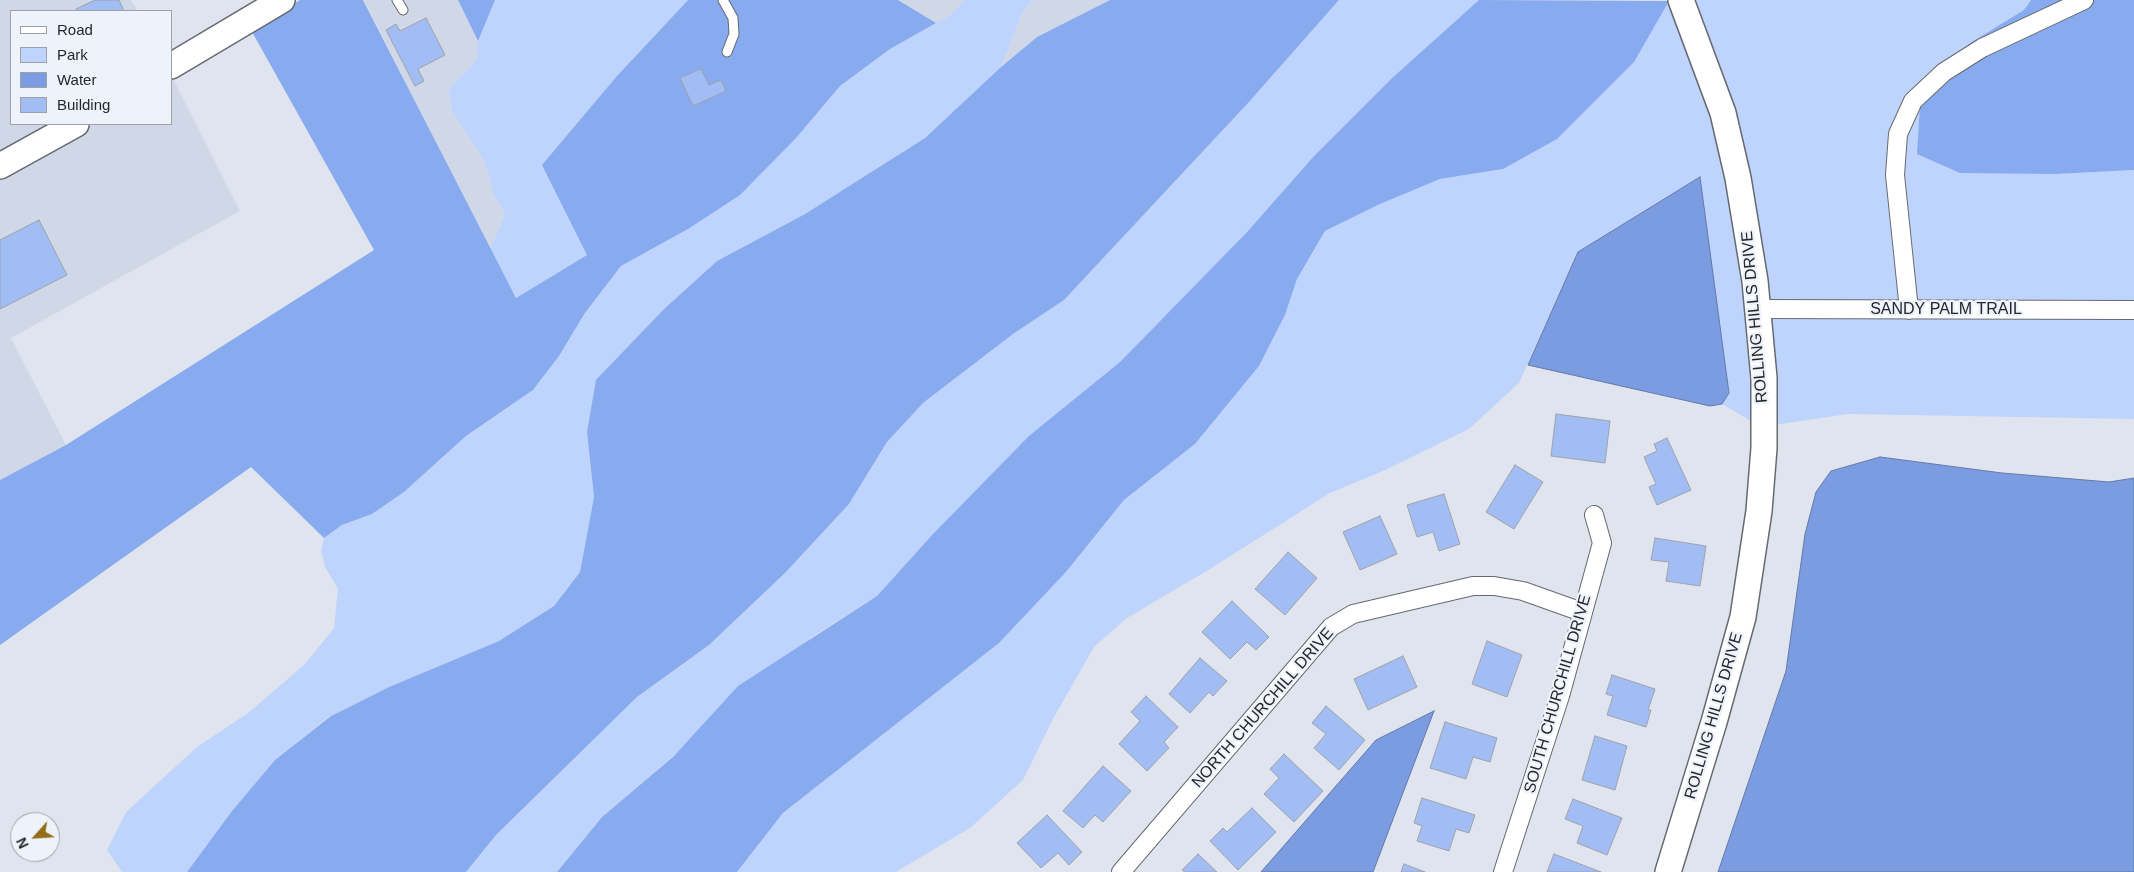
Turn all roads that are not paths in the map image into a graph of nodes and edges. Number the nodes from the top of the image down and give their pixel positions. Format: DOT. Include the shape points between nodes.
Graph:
graph roads {
  1 [pos="282,0"];
  2 [pos="397,0"];
  3 [pos="723,0"];
  4 [pos="1681,0"];
  5 [pos="2084,0"];
  6 [pos="403,10"];
  7 [pos="727,52"];
  8 [pos="172,65"];
  9 [pos="74,125"];
  10 [pos="0,166"];
  11 [pos="1758,310"];
  12 [pos="1910,310"];
  13 [pos="2134,310"];
  14 [pos="1594,514"];
  15 [pos="1582,612"];
  16 [pos="1121,872"];
  17 [pos="1503,872"];
  18 [pos="1668,872"];
  1 -- 8 [label="street"];
  2 -- 6 [label="lane"];
  3 -- 7 [label="lane" via="733,18 734,34"];
  4 -- 11 [label="street, ROLLING HILLS DRIVE" via="1723,113 1749,236"];
  5 -- 12 [label="street" via="1982,48 1944,72 1913,101 1898,134 1895,175"];
  9 -- 10 [label="street"];
  11 -- 12 [label="street, SANDY PALM TRAIL"];
  11 -- 18 [label="street, ROLLING HILLS DRIVE" via="1764,378 1764,448 1759,511 1743,617"];
  12 -- 13 [label="street, SANDY PALM TRAIL"];
  14 -- 15 [label="street, SOUTH CHURCHILL DRIVE" via="1602,543"];
  15 -- 16 [label="street, NORTH CHURCHILL DRIVE" via="1524,591 1473,586 1353,614 1331,627"];
  15 -- 17 [label="street, SOUTH CHURCHILL DRIVE" via="1560,696"];
}
